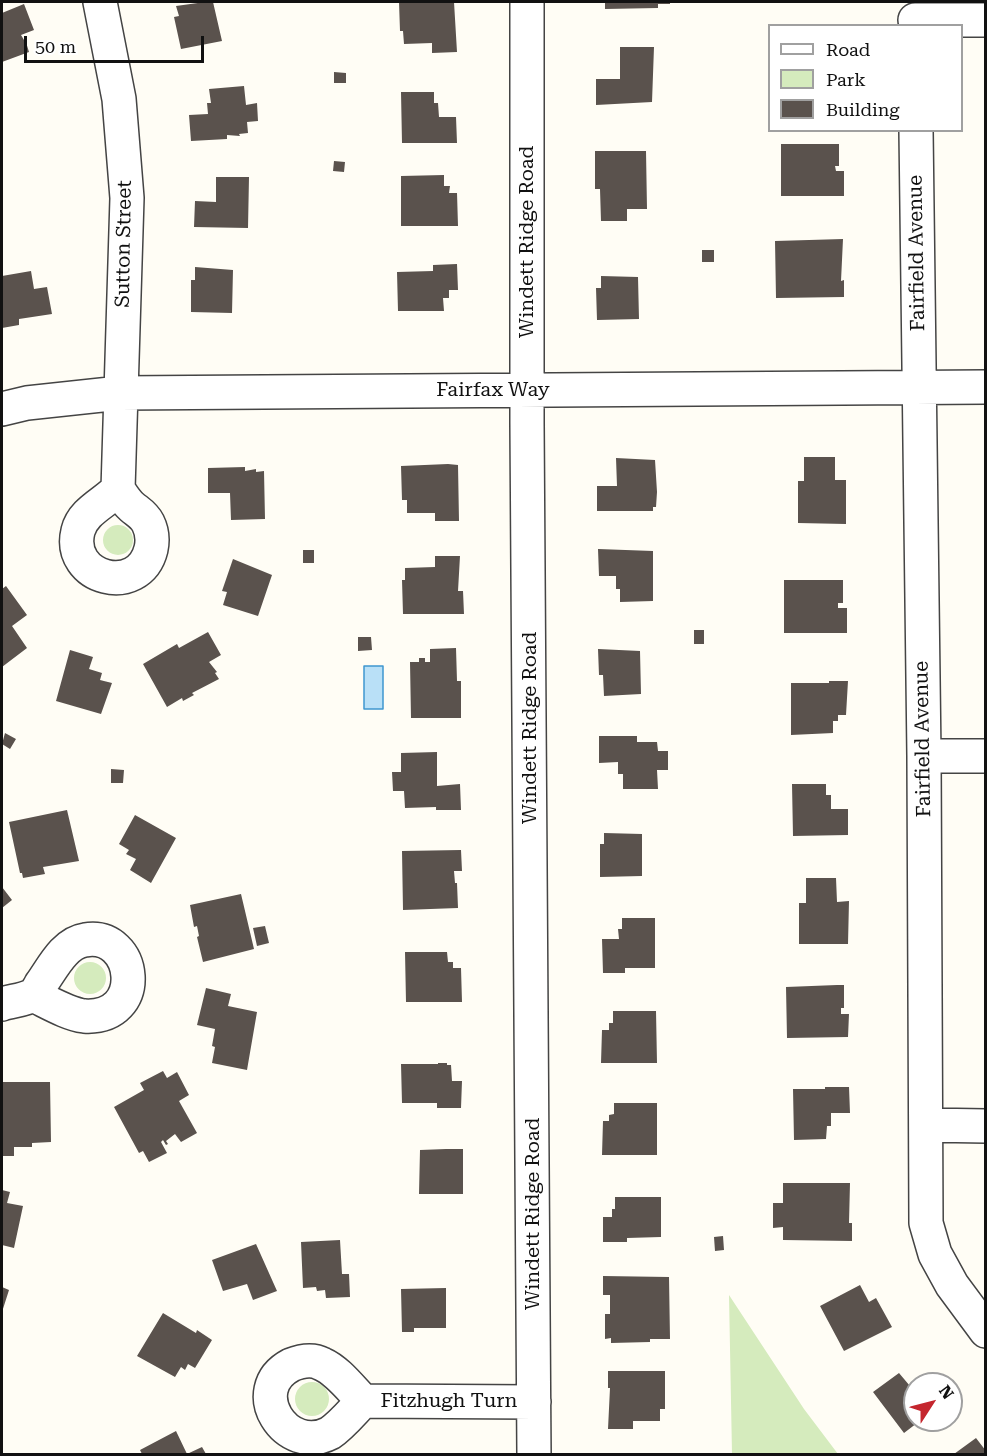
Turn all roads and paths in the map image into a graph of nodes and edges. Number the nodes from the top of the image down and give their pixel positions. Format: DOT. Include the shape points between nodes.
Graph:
graph roads {
  1 [pos="100,2"];
  2 [pos="526,2"];
  3 [pos="915,16"];
  4 [pos="986,20"];
  5 [pos="916,132"];
  6 [pos="986,387"];
  7 [pos="918,388"];
  8 [pos="527,390"];
  9 [pos="120,393"];
  10 [pos="2,409"];
  11 [pos="118,489"];
  12 [pos="924,756"];
  13 [pos="986,756"];
  14 [pos="33,995"];
  15 [pos="2,1004"];
  16 [pos="926,1125"];
  17 [pos="986,1126"];
  18 [pos="986,1331"];
  19 [pos="363,1401"];
  20 [pos="534,1402"];
  21 [pos="534,1455"];
  1 -- 9 [label="street, Sutton Street" via="119,99 127,198"];
  2 -- 8 [label="street, Windett Ridge Road"];
  3 -- 4 [label="street"];
  5 -- 7 [label="street, Fairfield Avenue"];
  6 -- 7 [label="street, Fairfax Way"];
  7 -- 8 [label="street, Fairfax Way"];
  7 -- 12 [label="street, Fairfield Avenue"];
  8 -- 9 [label="street, Fairfax Way"];
  8 -- 20 [label="street, Windett Ridge Road"];
  9 -- 10 [label="street, Fairfax Way"];
  9 -- 11 [label="street, Sutton Street"];
  12 -- 13 [label="street"];
  12 -- 16 [label="street, Fairfield Avenue"];
  14 -- 15 [label="street"];
  16 -- 17 [label="street"];
  16 -- 18 [label="street, Fairfield Avenue" via="926,1223 935,1254"];
  19 -- 20 [label="street, Fitzhugh Turn"];
  20 -- 21 [label="street, Windett Ridge Road"];
}
